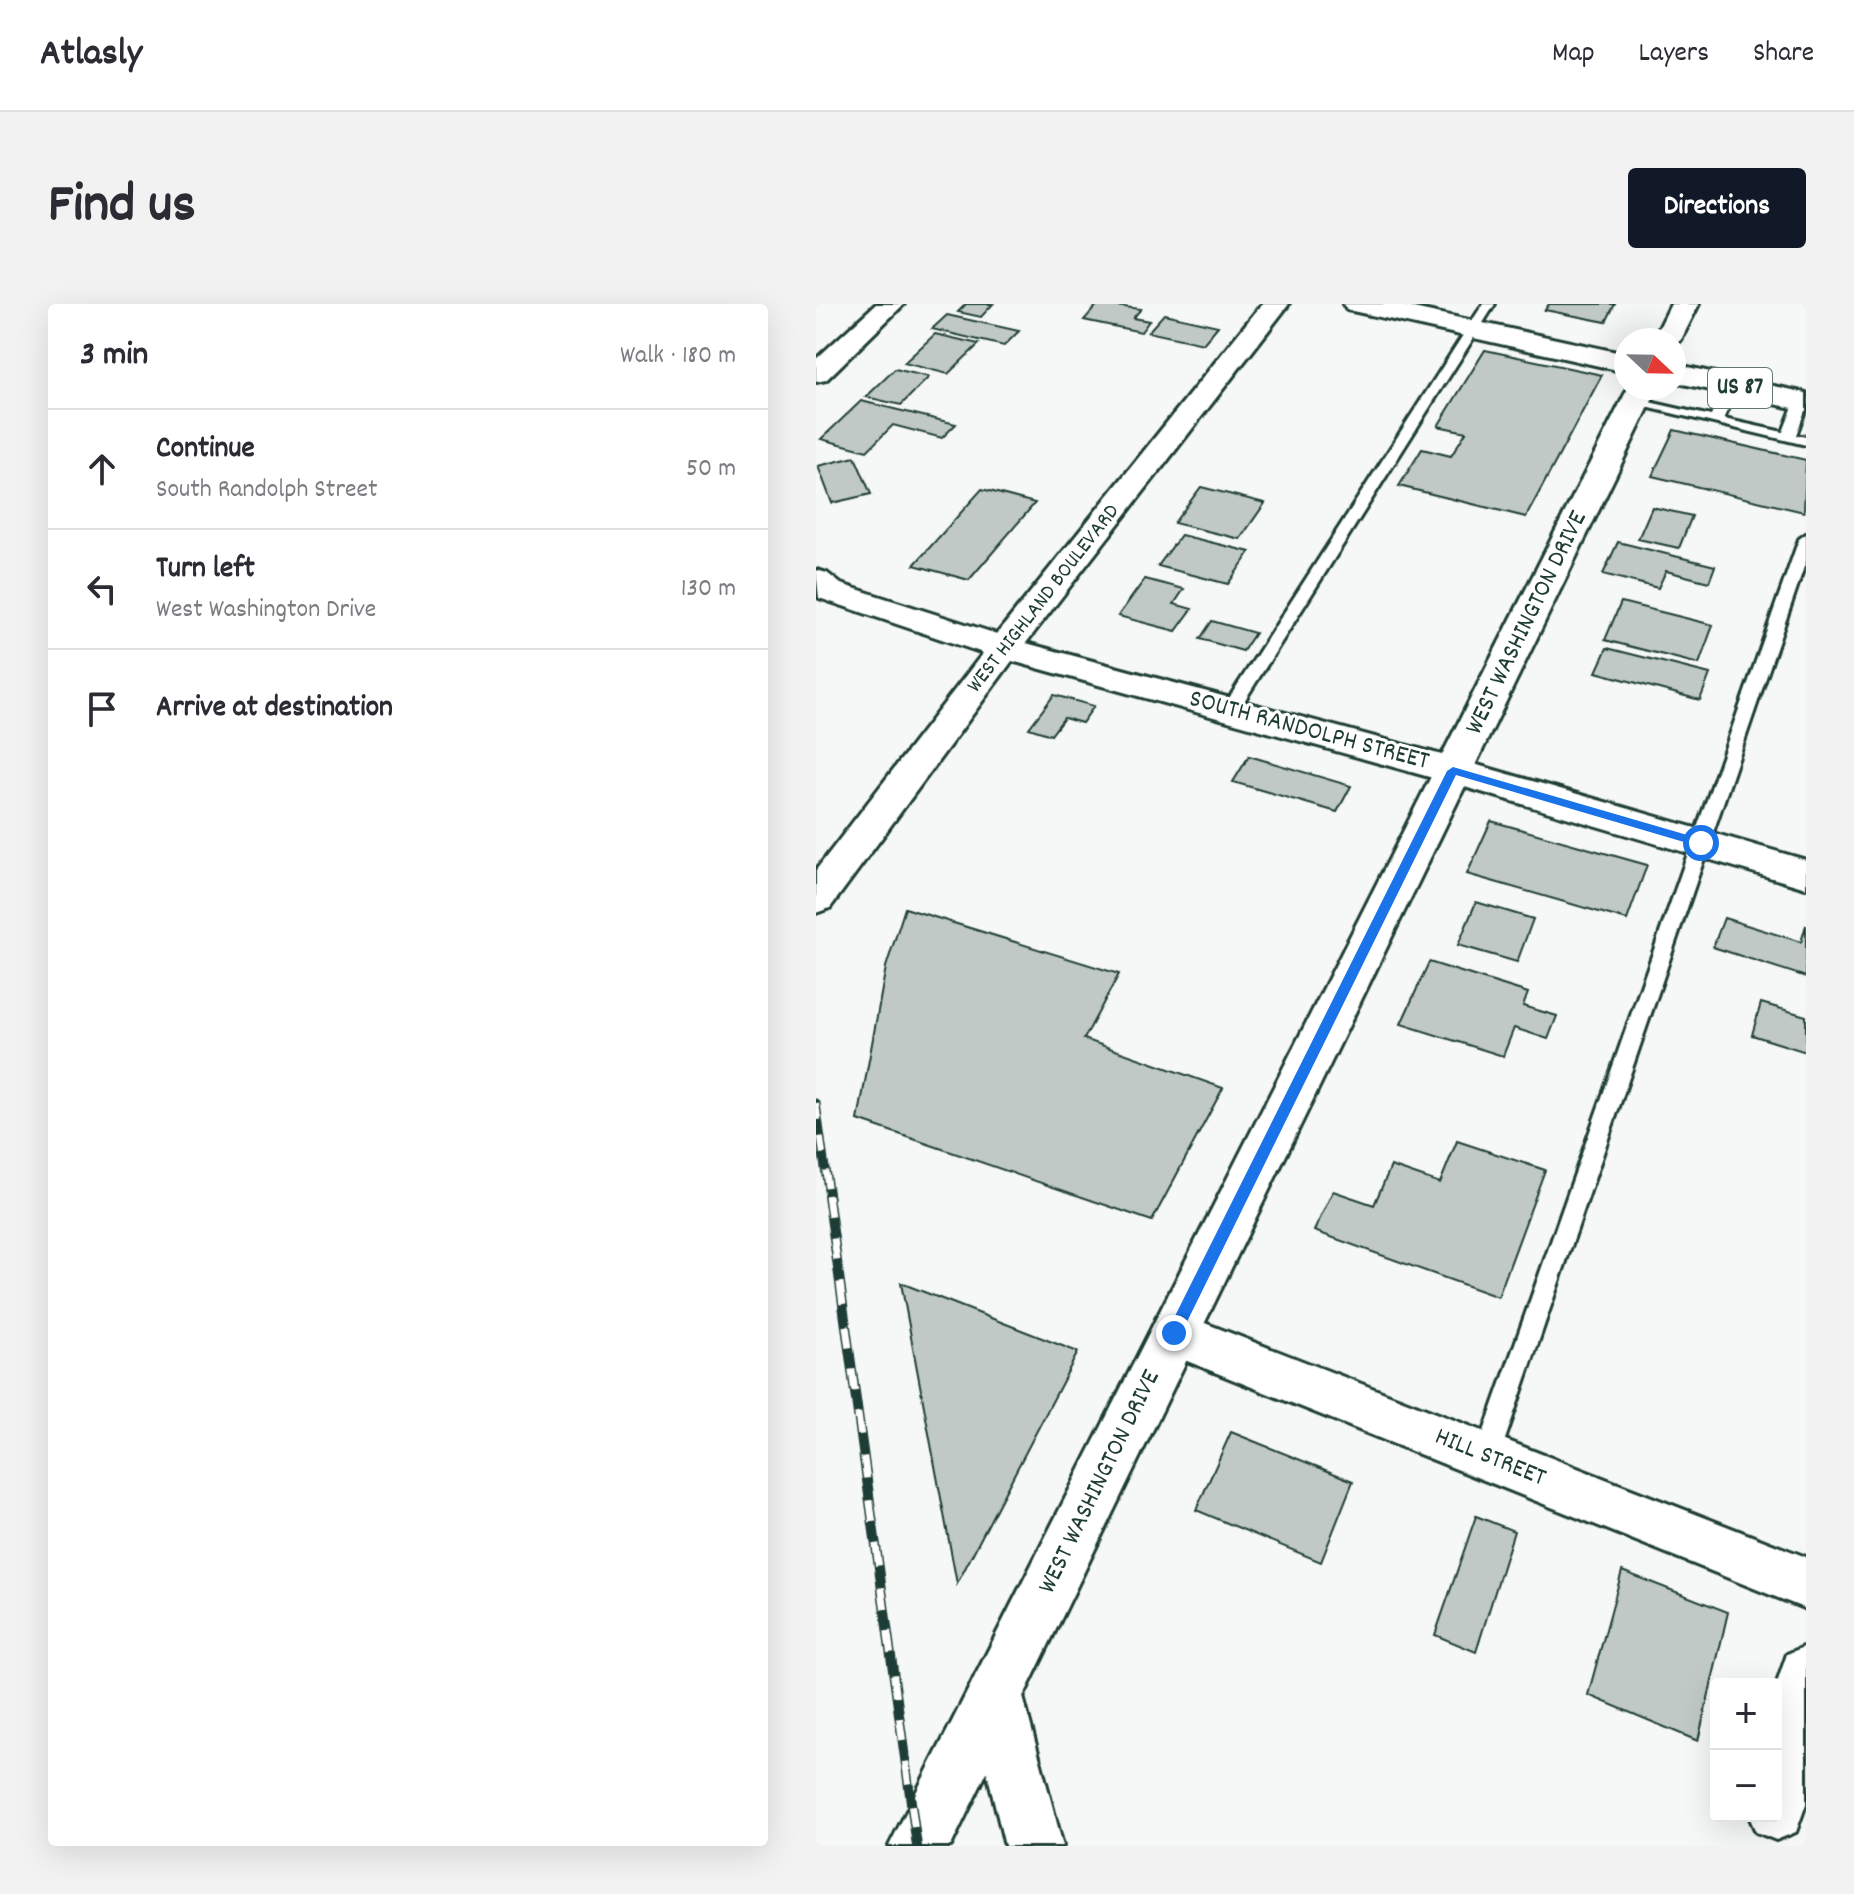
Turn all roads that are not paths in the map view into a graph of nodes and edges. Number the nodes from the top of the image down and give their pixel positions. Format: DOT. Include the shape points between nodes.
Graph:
graph roads {
  1 [pos="891,304"];
  2 [pos="1276,304"];
  3 [pos="1357,304"];
  4 [pos="1489,304"];
  5 [pos="1685,304"];
  6 [pos="1673,328"];
  7 [pos="1473,329"];
  8 [pos="816,374"];
  9 [pos="1686,376"];
  10 [pos="1614,378"];
  11 [pos="1731,386"];
  12 [pos="1628,400"];
  13 [pos="1669,400"];
  14 [pos="1804,402"];
  15 [pos="1716,421"];
  16 [pos="1788,437"];
  17 [pos="1806,441"];
  18 [pos="1806,539"];
  19 [pos="816,580"];
  20 [pos="1004,648"];
  21 [pos="1230,710"];
  22 [pos="1453,771"];
  23 [pos="1701,843"];
  24 [pos="1806,874"];
  25 [pos="816,898"];
  26 [pos="1174,1333"];
  27 [pos="1487,1457"];
  28 [pos="1806,1583"];
  29 [pos="1806,1673"];
  30 [pos="995,1693"];
  31 [pos="1782,1786"];
  32 [pos="1774,1822"];
  33 [pos="919,1846"];
  34 [pos="1034,1846"];
  35 [pos="1769,1846"];
  1 -- 8 [label="street"];
  2 -- 20 [label="street, WEST HIGHLAND BOULEVARD"];
  3 -- 7 [label="street"];
  4 -- 7 [label="lane"];
  5 -- 6 [label="street"];
  7 -- 10 [label="street"];
  7 -- 21 [label="lane"];
  9 -- 11 [label="street, US 87"];
  11 -- 14 [label="street, US 87"];
  11 -- 15 [label="lane"];
  12 -- 22 [label="street, WEST WASHINGTON DRIVE"];
  13 -- 15 [label="lane"];
  14 -- 16 [label="lane"];
  15 -- 16 [label="lane"];
  16 -- 17 [label="lane"];
  18 -- 23 [label="lane"];
  19 -- 20 [label="street, SOUTH RANDOLPH STREET" via="830,591"];
  20 -- 21 [label="street, SOUTH RANDOLPH STREET"];
  20 -- 25 [label="street, WEST HIGHLAND BOULEVARD"];
  21 -- 22 [label="street, SOUTH RANDOLPH STREET"];
  22 -- 23 [label="street, SOUTH RANDOLPH STREET"];
  22 -- 26 [label="street, WEST WASHINGTON DRIVE"];
  23 -- 24 [label="street, SOUTH RANDOLPH STREET"];
  23 -- 27 [label="lane"];
  26 -- 27 [label="street, HILL STREET"];
  26 -- 30 [label="street, WEST WASHINGTON DRIVE"];
  27 -- 28 [label="street, HILL STREET"];
  29 -- 31 [label="street"];
  30 -- 33 [label="street, WEST WASHINGTON DRIVE"];
  30 -- 34 [label="street"];
  32 -- 35 [label="street"];
}
